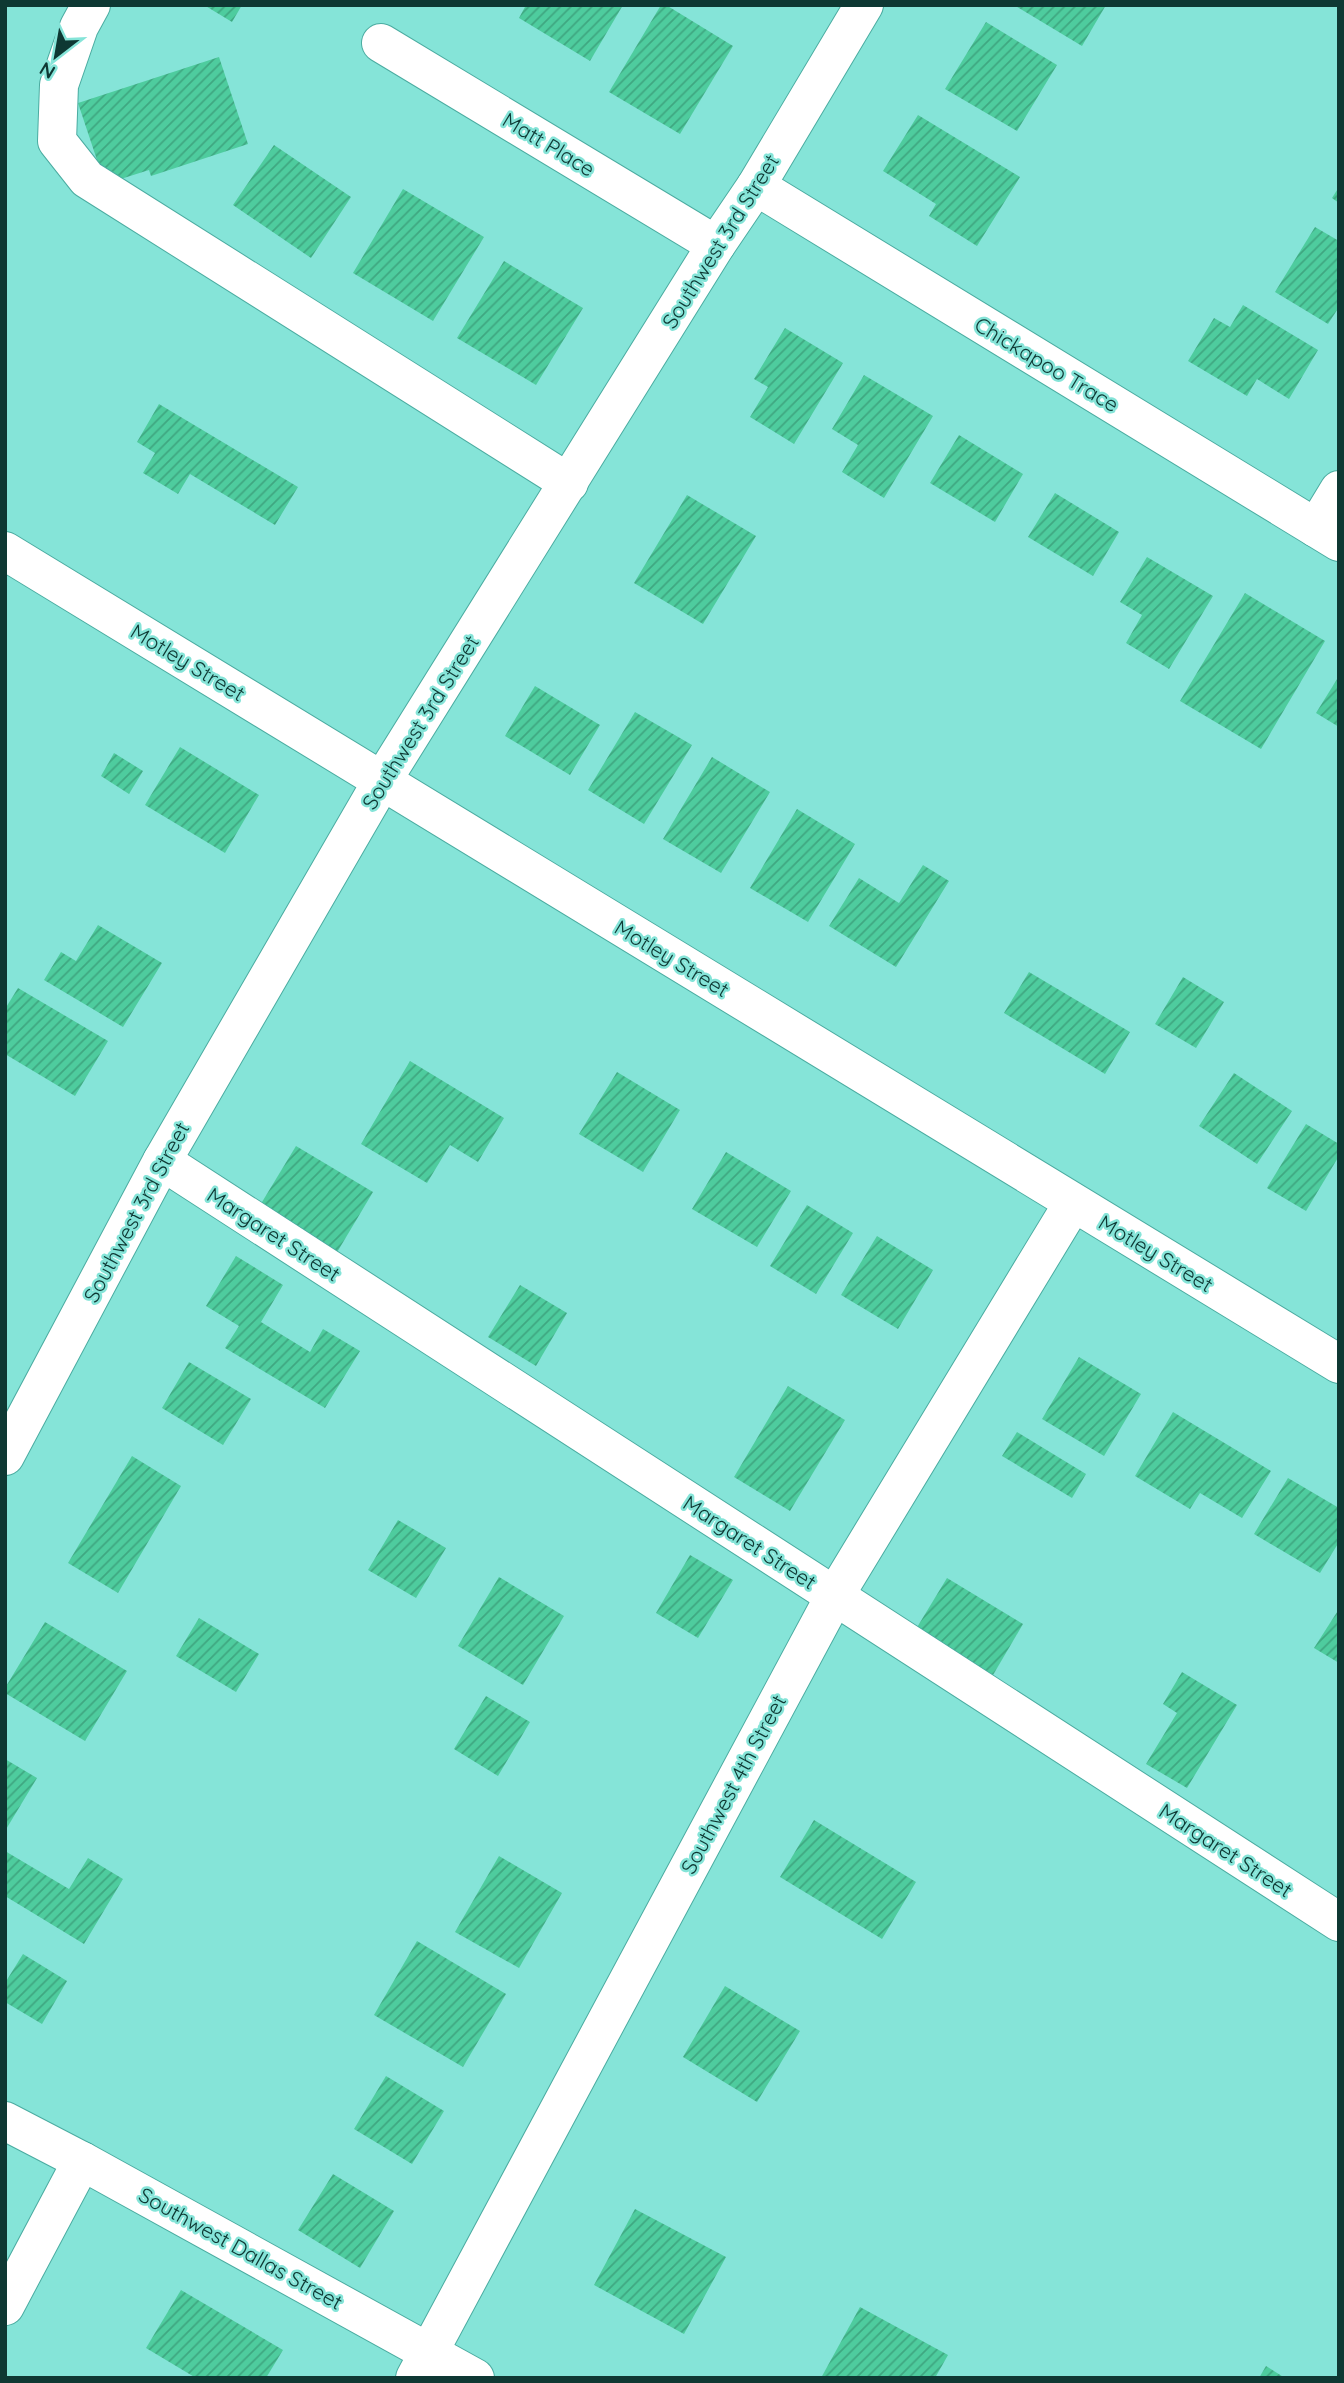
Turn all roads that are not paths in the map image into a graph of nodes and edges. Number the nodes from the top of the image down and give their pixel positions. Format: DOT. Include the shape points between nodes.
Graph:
graph roads {
  1 [pos="91,5"];
  2 [pos="852,9"];
  3 [pos="381,43"];
  4 [pos="756,186"];
  5 [pos="716,246"];
  6 [pos="569,483"];
  7 [pos="1339,490"];
  8 [pos="1327,535"];
  9 [pos="5,551"];
  10 [pos="382,781"];
  11 [pos="162,1161"];
  12 [pos="1073,1203"];
  13 [pos="1339,1364"];
  14 [pos="5,1456"];
  15 [pos="834,1597"];
  16 [pos="1339,1922"];
  17 [pos="5,2121"];
  18 [pos="82,2161"];
  19 [pos="5,2306"];
  20 [pos="422,2364"];
  21 [pos="475,2378"];
  1 -- 6 [label="street" via="59,85 57,141 88,179"];
  2 -- 4 [label="street, Southwest 3rd Street"];
  3 -- 5 [label="street, Matt Place"];
  4 -- 5 [label="street, Southwest 3rd Street"];
  4 -- 8 [label="street, Chickapoo Trace"];
  5 -- 6 [label="street, Southwest 3rd Street"];
  6 -- 10 [label="street, Southwest 3rd Street"];
  7 -- 8 [label="street"];
  9 -- 10 [label="street, Motley Street"];
  10 -- 11 [label="street, Southwest 3rd Street"];
  10 -- 12 [label="street, Motley Street"];
  11 -- 14 [label="street, Southwest 3rd Street"];
  11 -- 15 [label="street, Margaret Street"];
  12 -- 13 [label="street, Motley Street"];
  12 -- 15 [label="street, Southwest 4th Street"];
  15 -- 16 [label="street, Margaret Street"];
  15 -- 20 [label="street, Southwest 4th Street"];
  17 -- 18 [label="street, Southwest Dallas Street"];
  18 -- 19 [label="street"];
  18 -- 20 [label="street, Southwest Dallas Street"];
  20 -- 21 [label="street, Southwest Dallas Street"];
}
